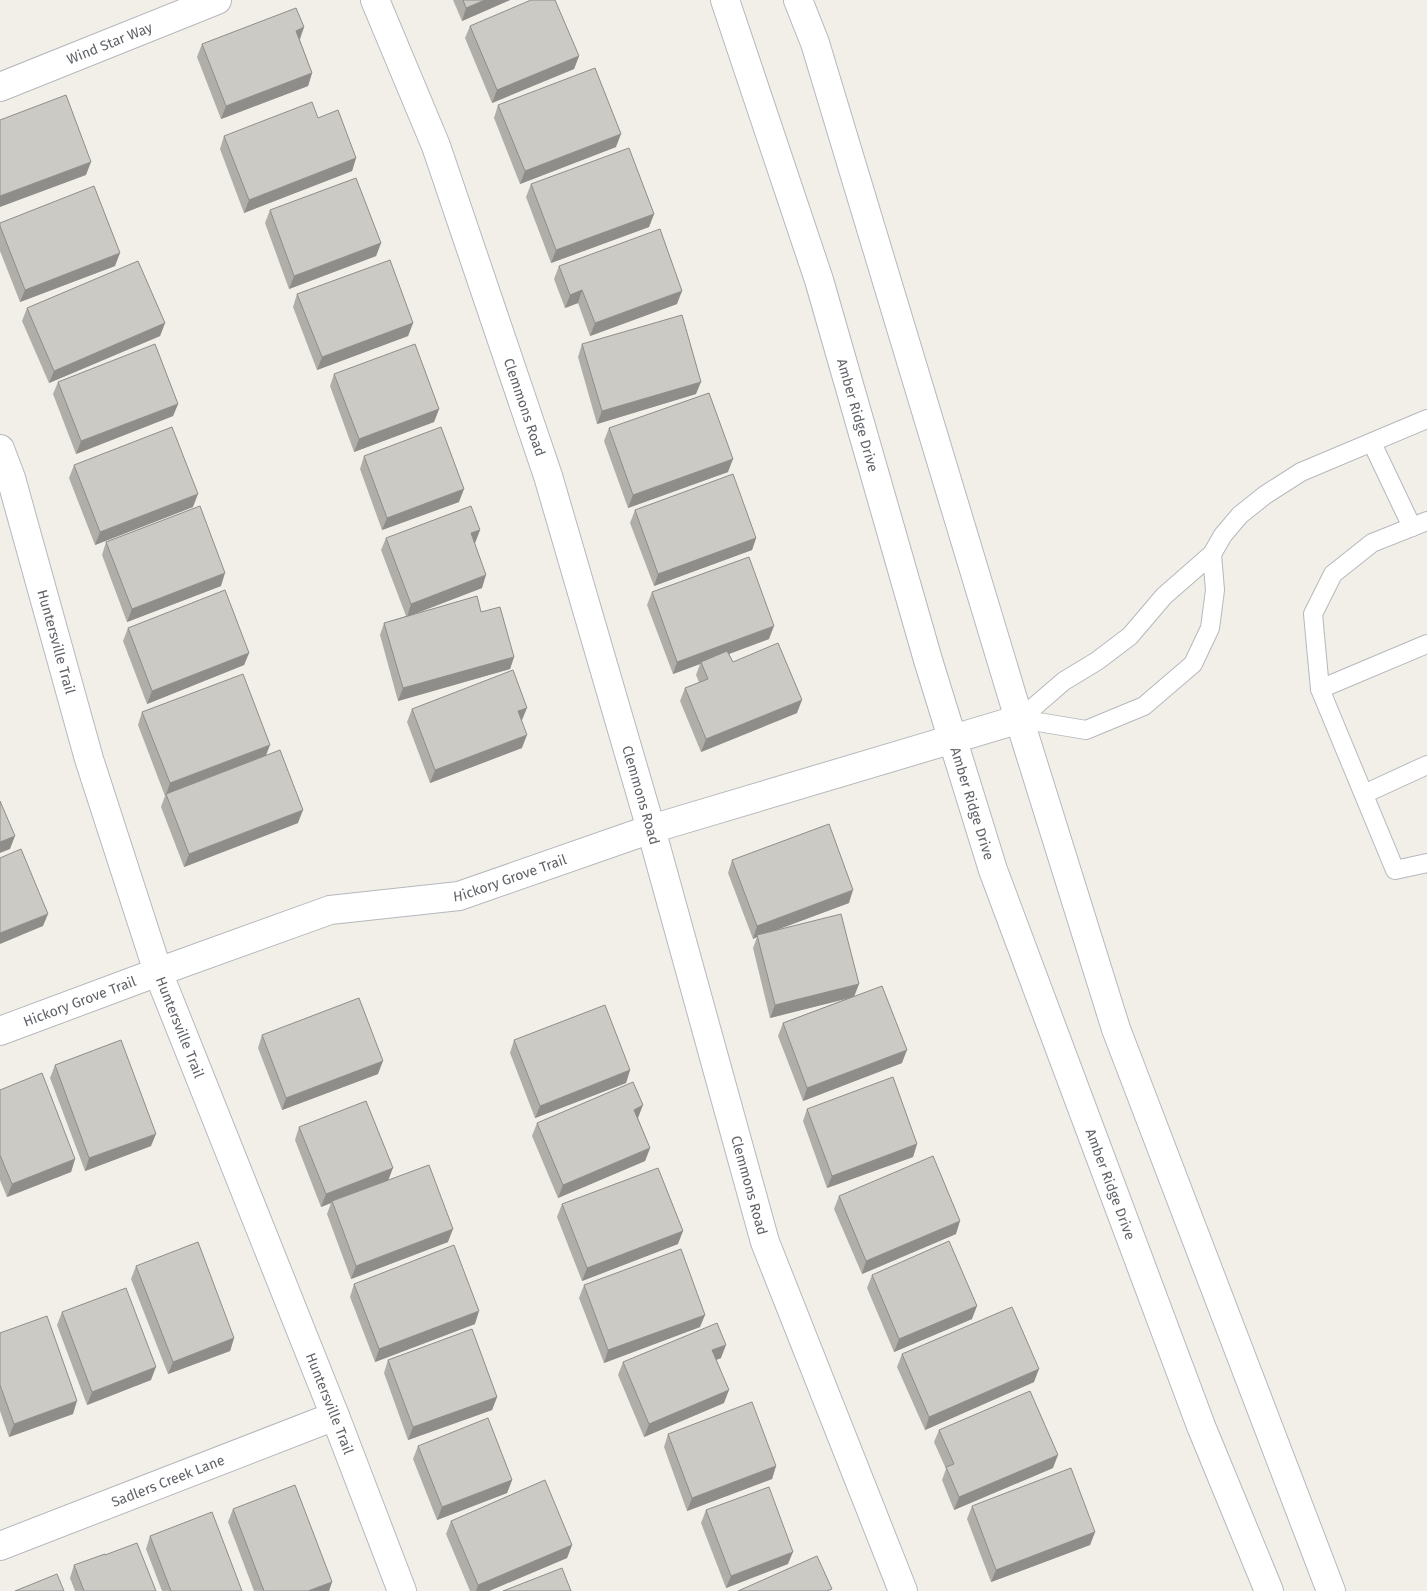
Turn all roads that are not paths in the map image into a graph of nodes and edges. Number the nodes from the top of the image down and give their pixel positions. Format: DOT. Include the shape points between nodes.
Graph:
graph roads {
  1 [pos="217,0"];
  2 [pos="375,0"];
  3 [pos="725,0"];
  4 [pos="798,0"];
  5 [pos="0,87"];
  6 [pos="1427,419"];
  7 [pos="1372,443"];
  8 [pos="0,449"];
  9 [pos="1420,524"];
  10 [pos="1212,554"];
  11 [pos="1427,644"];
  12 [pos="1320,689"];
  13 [pos="1020,719"];
  14 [pos="952,740"];
  15 [pos="1427,765"];
  16 [pos="1364,794"];
  17 [pos="651,829"];
  18 [pos="1427,863"];
  19 [pos="158,972"];
  20 [pos="0,1031"];
  21 [pos="336,1416"];
  22 [pos="0,1546"];
  23 [pos="402,1591"];
  24 [pos="903,1591"];
  25 [pos="1269,1591"];
  26 [pos="1332,1591"];
  1 -- 5 [label="street, Wind Star Way"];
  2 -- 17 [label="street, Clemmons Road" via="436,146 548,476"];
  3 -- 14 [label="street, Amber Ridge Drive" via="819,280"];
  4 -- 13 [label="street" via="815,43"];
  6 -- 7 [label="lane"];
  7 -- 9 [label="lane"];
  7 -- 10 [label="lane" via="1301,472 1265,495 1240,515"];
  8 -- 19 [label="street, Huntersville Trail" via="11,478 88,759"];
  9 -- 12 [label="lane" via="1372,543 1333,574 1313,614"];
  10 -- 13 [label="lane" via="1164,596 1130,636 1064,681"];
  10 -- 13 [label="lane" via="1215,590 1210,628 1193,664 1144,706 1086,730"];
  11 -- 12 [label="lane"];
  12 -- 16 [label="lane"];
  13 -- 14 [label="street, Hickory Grove Trail"];
  13 -- 26 [label="street" via="1116,1029"];
  14 -- 17 [label="street, Hickory Grove Trail"];
  14 -- 25 [label="street, Amber Ridge Drive" via="992,870 1201,1426"];
  15 -- 16 [label="lane"];
  16 -- 18 [label="lane" via="1395,870"];
  17 -- 19 [label="street, Hickory Grove Trail" via="459,896 330,910"];
  17 -- 24 [label="street, Clemmons Road" via="764,1242"];
  19 -- 20 [label="street, Hickory Grove Trail"];
  19 -- 21 [label="street, Huntersville Trail"];
  21 -- 22 [label="street, Sadlers Creek Lane"];
  21 -- 23 [label="street, Huntersville Trail"];
}
